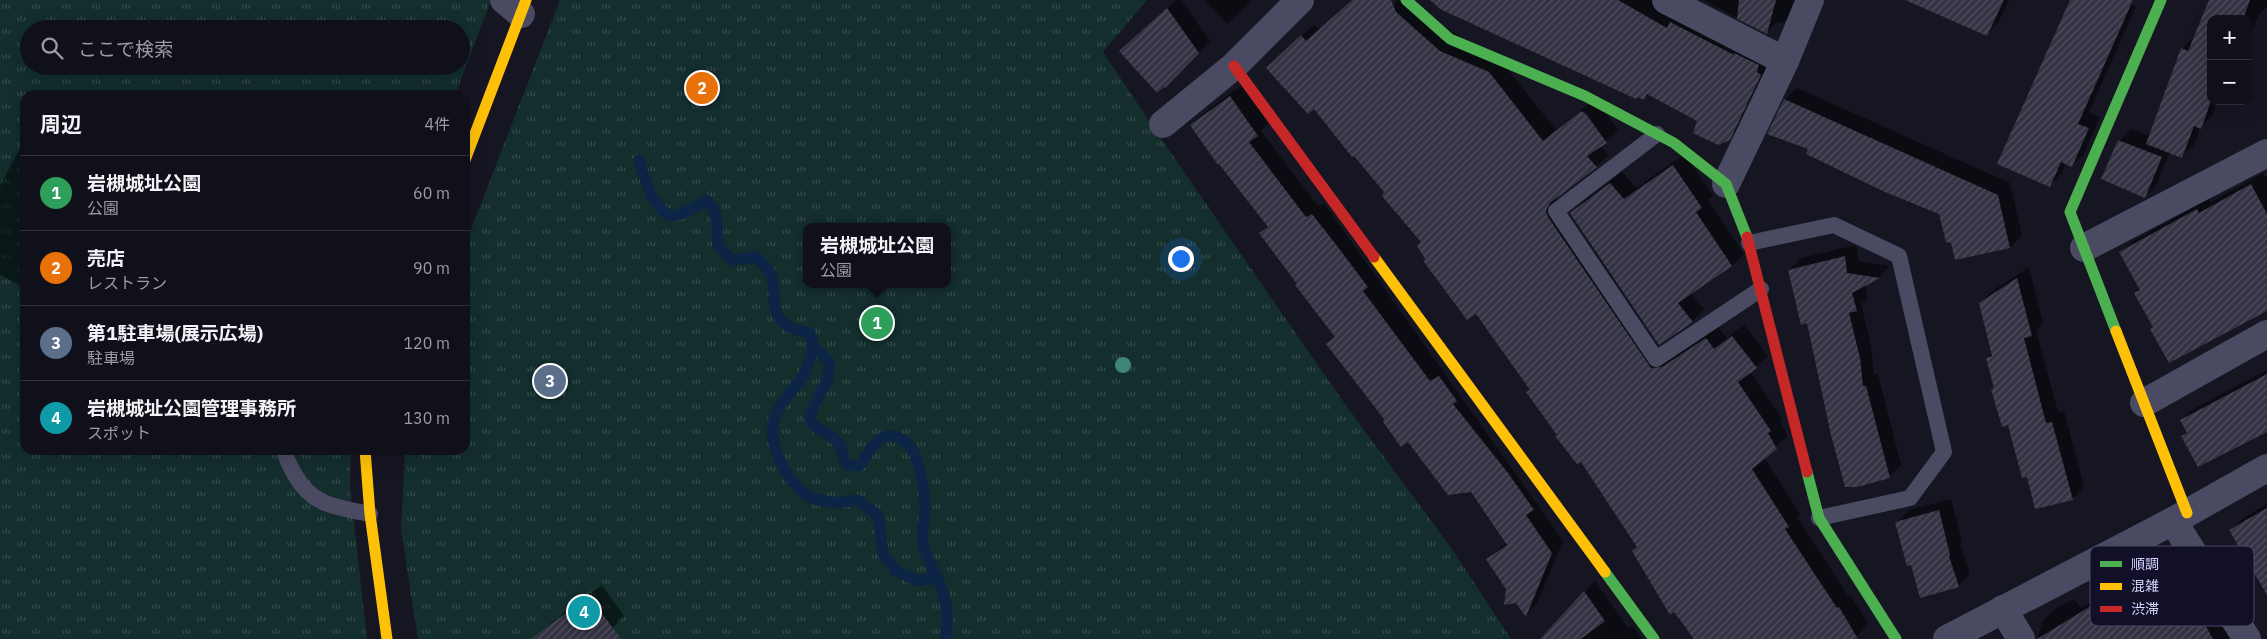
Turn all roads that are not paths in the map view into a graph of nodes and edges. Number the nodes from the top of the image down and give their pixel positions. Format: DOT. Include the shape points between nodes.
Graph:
graph roads {
  1 [pos="1300,0"];
  2 [pos="1406,0"];
  3 [pos="1666,0"];
  4 [pos="1810,0"];
  5 [pos="2161,0"];
  6 [pos="517,5"];
  7 [pos="1785,61"];
  8 [pos="1234,66"];
  9 [pos="1162,124"];
  10 [pos="1657,134"];
  11 [pos="470,145"];
  12 [pos="2267,153"];
  13 [pos="1726,184"];
  14 [pos="1749,243"];
  15 [pos="2084,248"];
  16 [pos="1761,289"];
  17 [pos="2267,334"];
  18 [pos="2144,403"];
  19 [pos="286,455"];
  20 [pos="366,455"];
  21 [pos="2267,468"];
  22 [pos="370,514"];
  23 [pos="2180,517"];
  24 [pos="1820,518"];
  25 [pos="2124,546"];
  26 [pos="2196,546"];
  27 [pos="2090,564"];
  28 [pos="2003,609"];
  29 [pos="2240,626"];
  30 [pos="387,639"];
  31 [pos="1654,639"];
  32 [pos="1896,639"];
  33 [pos="1947,639"];
  34 [pos="2021,639"];
  35 [pos="2247,639"];
  1 -- 8 [label="street"];
  2 -- 10 [label="street" via="1450,39 1585,96"];
  3 -- 7 [label="street"];
  4 -- 7 [label="street"];
  5 -- 15 [label="street" via="2070,212"];
  6 -- 11 [label="street"];
  7 -- 13 [label="street"];
  8 -- 9 [label="street"];
  8 -- 31 [label="street"];
  10 -- 13 [label="street" via="1674,143"];
  10 -- 16 [label="lane" via="1556,211 1656,359"];
  12 -- 15 [label="street"];
  13 -- 14 [label="street"];
  14 -- 16 [label="street"];
  14 -- 24 [label="lane" via="1834,225 1899,256 1944,452 1910,498"];
  15 -- 18 [label="street"];
  16 -- 24 [label="street"];
  17 -- 18 [label="street"];
  18 -- 23 [label="street"];
  19 -- 22 [label="lane" via="303,490 327,505"];
  20 -- 22 [label="street"];
  21 -- 23 [label="street"];
  22 -- 30 [label="street"];
  23 -- 25 [label="street"];
  23 -- 26 [label="street"];
  24 -- 32 [label="street"];
  27 -- 28 [label="street"];
  28 -- 33 [label="street"];
  28 -- 34 [label="street"];
  29 -- 35 [label="street"];
}
